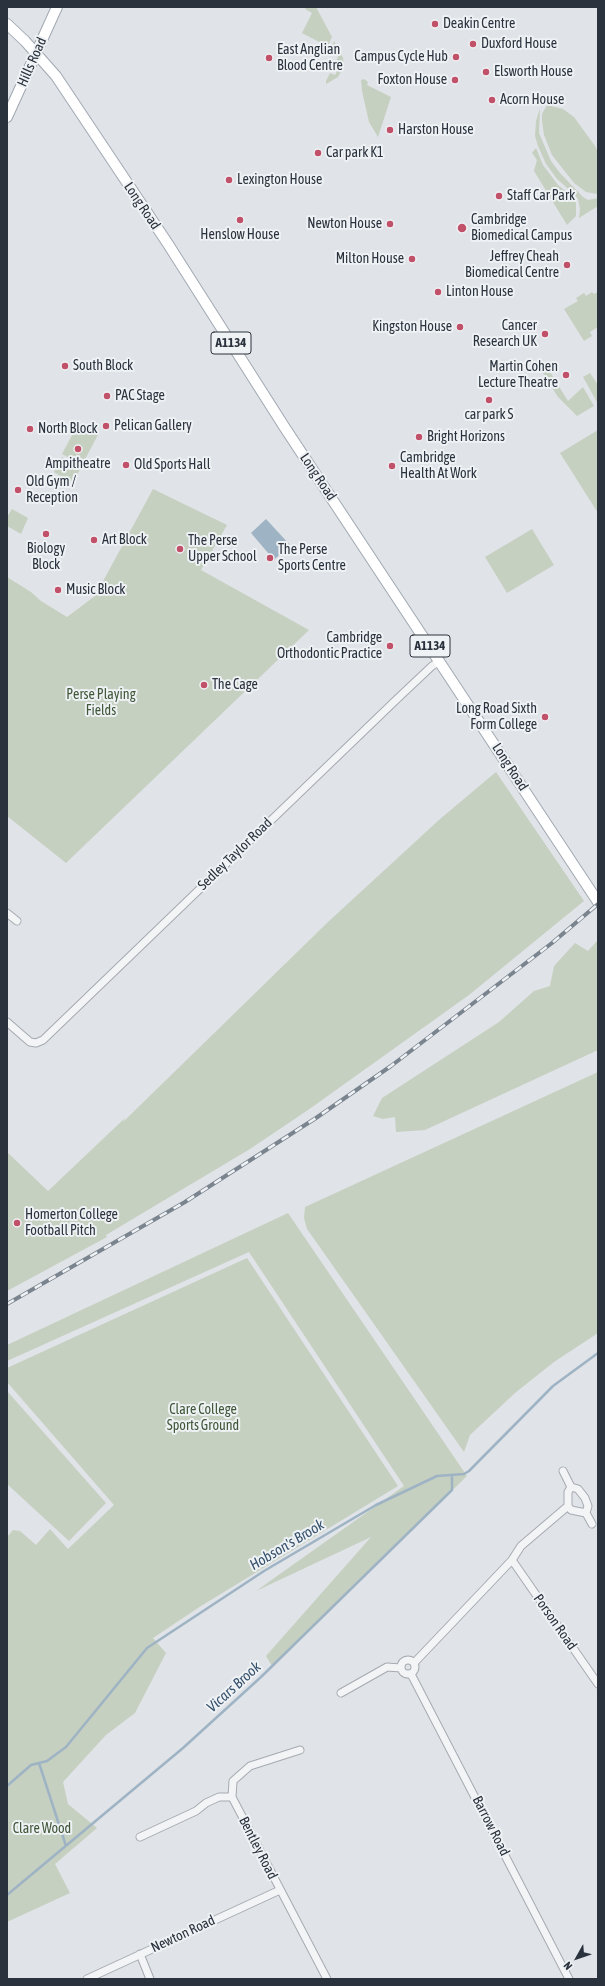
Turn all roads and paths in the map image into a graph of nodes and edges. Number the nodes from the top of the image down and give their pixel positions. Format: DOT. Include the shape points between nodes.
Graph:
graph roads {
  1 [pos="57,7"];
  2 [pos="7,24"];
  3 [pos="36,54"];
  4 [pos="7,117"];
  5 [pos="440,661"];
  6 [pos="598,902"];
  7 [pos="7,913"];
  8 [pos="17,921"];
  9 [pos="7,1022"];
  10 [pos="563,1471"];
  11 [pos="571,1487"];
  12 [pos="568,1506"];
  13 [pos="586,1513"];
  14 [pos="592,1524"];
  15 [pos="512,1560"];
  16 [pos="414,1662"];
  17 [pos="401,1668"];
  18 [pos="411,1674"];
  19 [pos="598,1684"];
  20 [pos="341,1693"];
  21 [pos="300,1750"];
  22 [pos="232,1797"];
  23 [pos="140,1837"];
  24 [pos="280,1890"];
  25 [pos="140,1954"];
  26 [pos="87,1979"];
  27 [pos="150,1979"];
  28 [pos="327,1979"];
  29 [pos="569,1979"];
  1 -- 3 [label="main road, Hills Road"];
  2 -- 3 [label="main road, A1134"];
  3 -- 4 [label="main road, Hills Road"];
  3 -- 5 [label="main road, Long Road / A1134" via="56,76"];
  5 -- 6 [label="main road, Long Road / A1134"];
  5 -- 9 [label="street, Sedley Taylor Road" via="43,1040 36,1044 30,1042"];
  7 -- 8 [label="street"];
  10 -- 11 [label="street"];
  11 -- 12 [label="street" via="568,1492"];
  11 -- 13 [label="street" via="578,1489 585,1498 588,1506"];
  12 -- 13 [label="street" via="571,1510"];
  12 -- 15 [label="street" via="521,1546"];
  13 -- 14 [label="street"];
  15 -- 16 [label="street"];
  15 -- 19 [label="street, Porson Road"];
  16 -- 17 [label="street" via="404,1661"];
  16 -- 18 [label="street"];
  17 -- 18 [label="street" via="403,1672"];
  17 -- 20 [label="street" via="387,1667"];
  18 -- 29 [label="street, Barrow Road"];
  21 -- 22 [label="street" via="250,1766 233,1781"];
  22 -- 23 [label="street" via="219,1797 196,1811"];
  22 -- 24 [label="street, Bentley Road"];
  24 -- 25 [label="street, Newton Road"];
  24 -- 28 [label="street, Bentley Road"];
  25 -- 26 [label="street, Newton Road"];
  25 -- 27 [label="street"];
}
